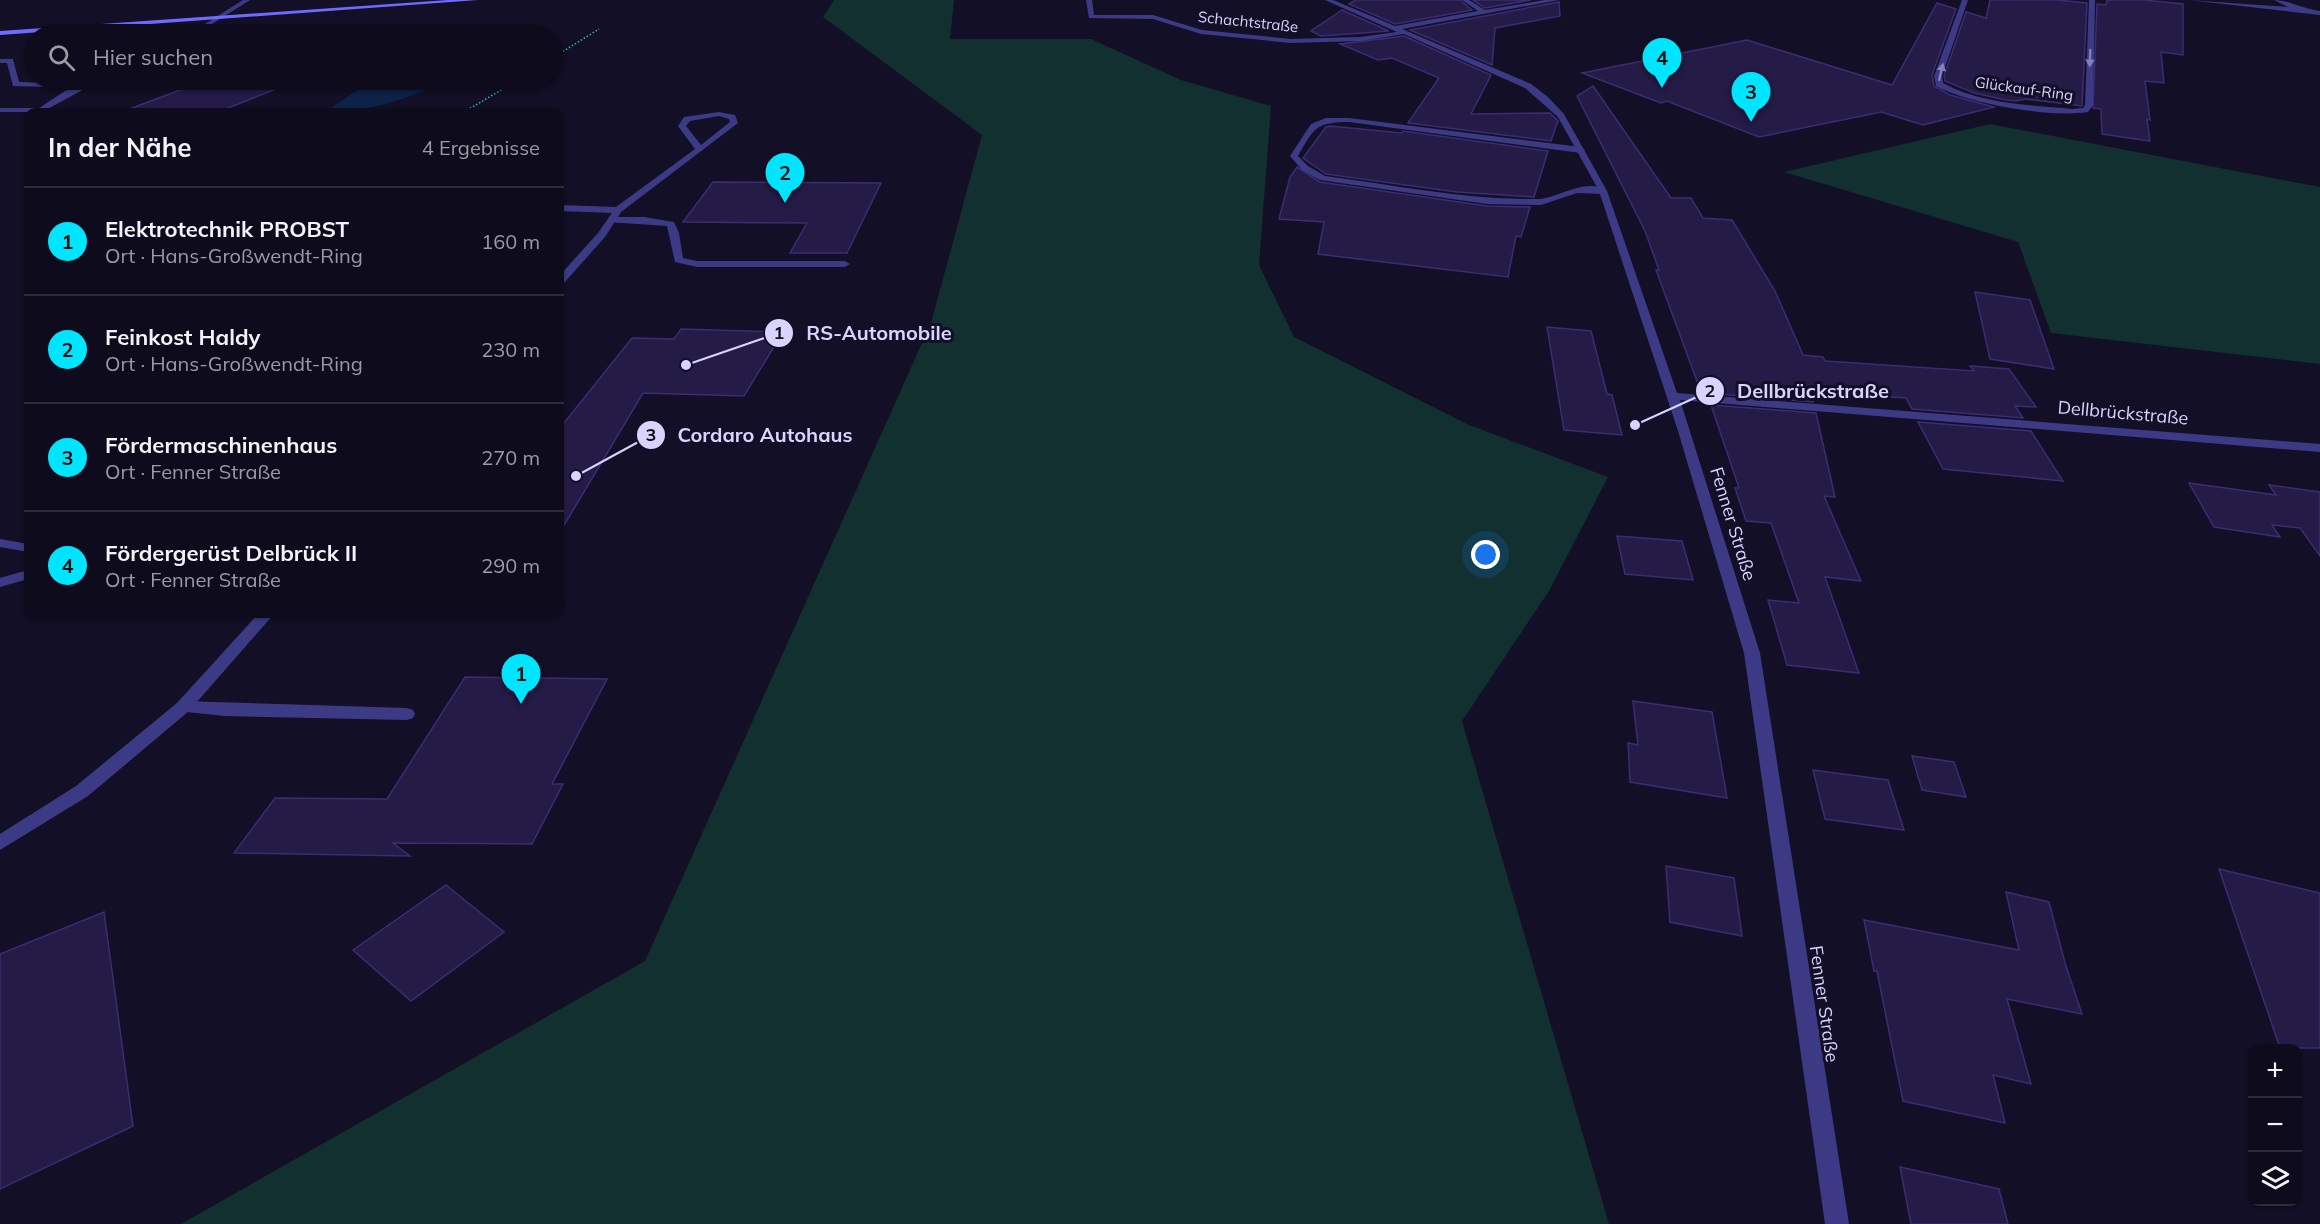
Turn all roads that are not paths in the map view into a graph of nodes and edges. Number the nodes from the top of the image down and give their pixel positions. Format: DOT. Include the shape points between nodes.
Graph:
graph roads {
  1 [pos="247,0"];
  2 [pos="475,0"];
  3 [pos="1089,0"];
  4 [pos="1328,0"];
  5 [pos="1465,0"];
  6 [pos="1556,0"];
  7 [pos="1965,0"];
  8 [pos="2092,0"];
  9 [pos="2191,0"];
  10 [pos="2277,0"];
  11 [pos="2300,10"];
  12 [pos="1485,13"];
  13 [pos="2320,14"];
  14 [pos="222,16"];
  15 [pos="118,24"];
  16 [pos="209,24"];
  17 [pos="24,31"];
  18 [pos="1398,31"];
  19 [pos="0,33"];
  20 [pos="0,61"];
  21 [pos="24,84"];
  22 [pos="75,90"];
  23 [pos="43,108"];
  24 [pos="0,110"];
  25 [pos="24,111"];
  26 [pos="699,148"];
  27 [pos="1581,150"];
  28 [pos="1603,191"];
  29 [pos="564,208"];
  30 [pos="618,210"];
  31 [pos="611,220"];
  32 [pos="845,264"];
  33 [pos="564,278"];
  34 [pos="1672,396"];
  35 [pos="2320,448"];
  36 [pos="0,543"];
  37 [pos="24,547"];
  38 [pos="24,575"];
  39 [pos="0,582"];
  40 [pos="262,618"];
  41 [pos="183,707"];
  42 [pos="407,714"];
  43 [pos="0,843"];
  44 [pos="1837,1224"];
  1 -- 14 [label="street"];
  2 -- 14 [label="main road"];
  3 -- 18 [label="street, Schachtstraße" via="1091,20 1153,17 1201,32 1291,41 1360,39"];
  4 -- 18 [label="street, Fenner Straße"];
  5 -- 12 [label="street"];
  6 -- 12 [label="street, Schachtstraße"];
  8 -- 7 [label="street, Glückauf-Ring, one-way" via="2089,105 2085,111 1973,97 1939,84 1938,76"];
  9 -- 11 [label="street"];
  10 -- 11 [label="street"];
  11 -- 13 [label="street"];
  12 -- 18 [label="street, Schachtstraße"];
  14 -- 15 [label="main road"];
  14 -- 16 [label="street"];
  17 -- 19 [label="main road"];
  18 -- 27 [label="street, Fenner Straße" via="1528,86 1561,116"];
  20 -- 21 [label="street" via="10,61 16,84"];
  22 -- 23 [label="street"];
  24 -- 25 [label="street"];
  26 -- 26 [label="street" via="734,123 732,117 719,114 687,119 682,126"];
  26 -- 30 [label="street"];
  27 -- 28 [label="street, Fenner Straße"];
  27 -- 28 [label="street" via="1322,119 1313,125 1294,156 1323,178 1487,201 1541,202 1576,190"];
  28 -- 34 [label="street, Fenner Straße"];
  29 -- 30 [label="street"];
  30 -- 31 [label="street"];
  31 -- 32 [label="street" via="671,224 679,260 697,264"];
  31 -- 33 [label="street"];
  34 -- 35 [label="street, Dellbrückstraße"];
  34 -- 44 [label="street, Fenner Straße" via="1752,652"];
  36 -- 37 [label="street"];
  38 -- 39 [label="street"];
  40 -- 41 [label="street"];
  41 -- 42 [label="street"];
  41 -- 43 [label="street" via="82,791"];
}
